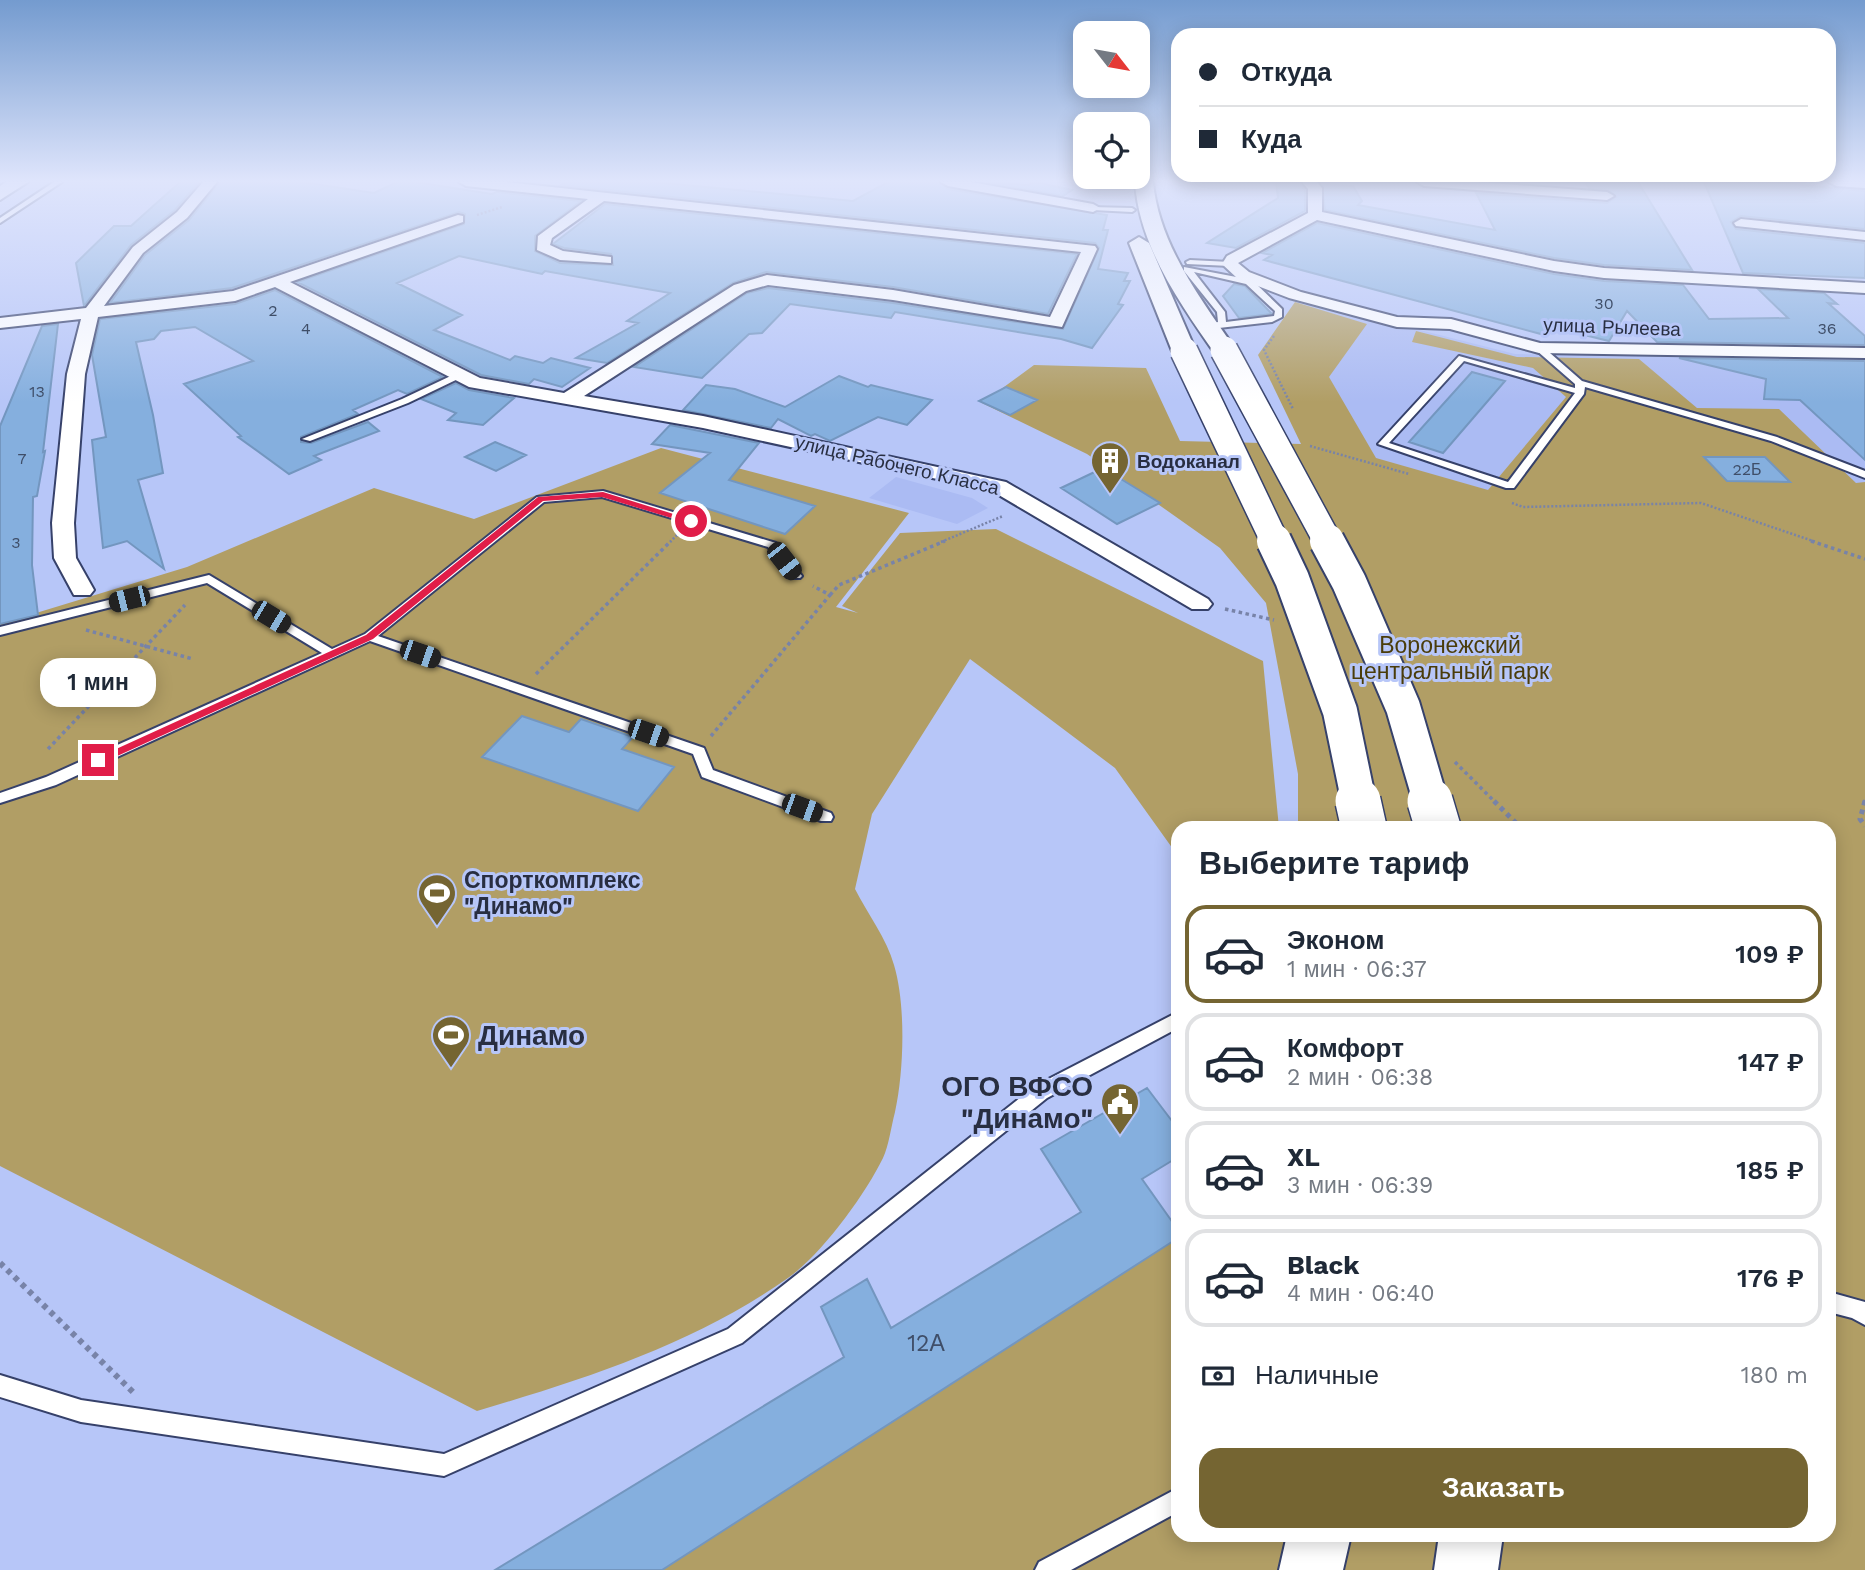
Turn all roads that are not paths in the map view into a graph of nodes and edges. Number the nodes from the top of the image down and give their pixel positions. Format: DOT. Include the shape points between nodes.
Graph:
graph roads {
  1 [pos="134,255"];
  2 [pos="357,255"];
  3 [pos="570,255"];
  4 [pos="1087,255"];
  5 [pos="1145,255"];
  6 [pos="1171,255"];
  7 [pos="1238,255"];
  8 [pos="1504,255"];
  9 [pos="606,260"];
  10 [pos="1230,264"];
  11 [pos="1177,265"];
  12 [pos="279,283"];
  13 [pos="1865,288"];
  14 [pos="91,313"];
  15 [pos="0,323"];
  16 [pos="1217,337"];
  17 [pos="1539,348"];
  18 [pos="1865,353"];
  19 [pos="457,376"];
  20 [pos="1580,387"];
  21 [pos="568,398"];
  22 [pos="307,439"];
  23 [pos="1865,475"];
  24 [pos="796,576"];
  25 [pos="82,590"];
  26 [pos="1200,604"];
  27 [pos="0,631"];
  28 [pos="369,637"];
  29 [pos="332,654"];
  30 [pos="0,798"];
  31 [pos="826,817"];
  32 [pos="1363,821"];
  33 [pos="1436,821"];
  34 [pos="1171,1023"];
  35 [pos="1836,1304"];
  36 [pos="1865,1315"];
  37 [pos="0,1386"];
  38 [pos="1171,1503"];
  39 [pos="1317,1542"];
  40 [pos="1470,1542"];
  41 [pos="1047,1570"];
  42 [pos="1311,1570"];
  43 [pos="1466,1570"];
  1 -- 14 [label="street"];
  2 -- 12 [label="street"];
  3 -- 9 [label="street"];
  4 -- 21 [label="street" via="1056,323 767,280 740,288"];
  5 -- 32 [label="main road, bridge" via="1184,351 1292,579 1340,711"];
  6 -- 11 [label="main road"];
  7 -- 10 [label="street"];
  8 -- 13 [label="street" via="1604,273"];
  10 -- 11 [label="lane"];
  10 -- 17 [label="street, улица Рылеева" via="1243,275 1295,295 1397,322 1451,324"];
  11 -- 16 [label="main road"];
  11 -- 16 [label="lane" via="1249,282 1279,311 1272,320"];
  12 -- 14 [label="street" via="209,301"];
  12 -- 19 [label="street, улица Рабочего Класса"];
  14 -- 15 [label="street"];
  14 -- 25 [label="street" via="76,374 63,523 65,558"];
  16 -- 33 [label="main road, bridge" via="1349,582 1403,707"];
  17 -- 18 [label="street, улица Рылеева"];
  17 -- 20 [label="lane"];
  19 -- 21 [label="street, улица Рабочего Класса"];
  19 -- 22 [label="lane"];
  20 -- 20 [label="lane" via="1510,486 1383,444 1462,358"];
  20 -- 23 [label="lane" via="1774,439"];
  21 -- 26 [label="street, улица Рабочего Класса" via="999,486"];
  24 -- 28 [label="lane" via="772,545 603,494 541,499"];
  27 -- 29 [label="lane" via="209,579"];
  28 -- 29 [label="lane"];
  28 -- 31 [label="lane" via="699,751 707,773"];
  29 -- 30 [label="lane" via="51,781"];
  34 -- 37 [label="lane" via="1041,1092 735,1336 444,1465 81,1411"];
  35 -- 36 [label="lane"];
  38 -- 41 [label="lane"];
  39 -- 42 [label="main road"];
  40 -- 43 [label="main road"];
}
